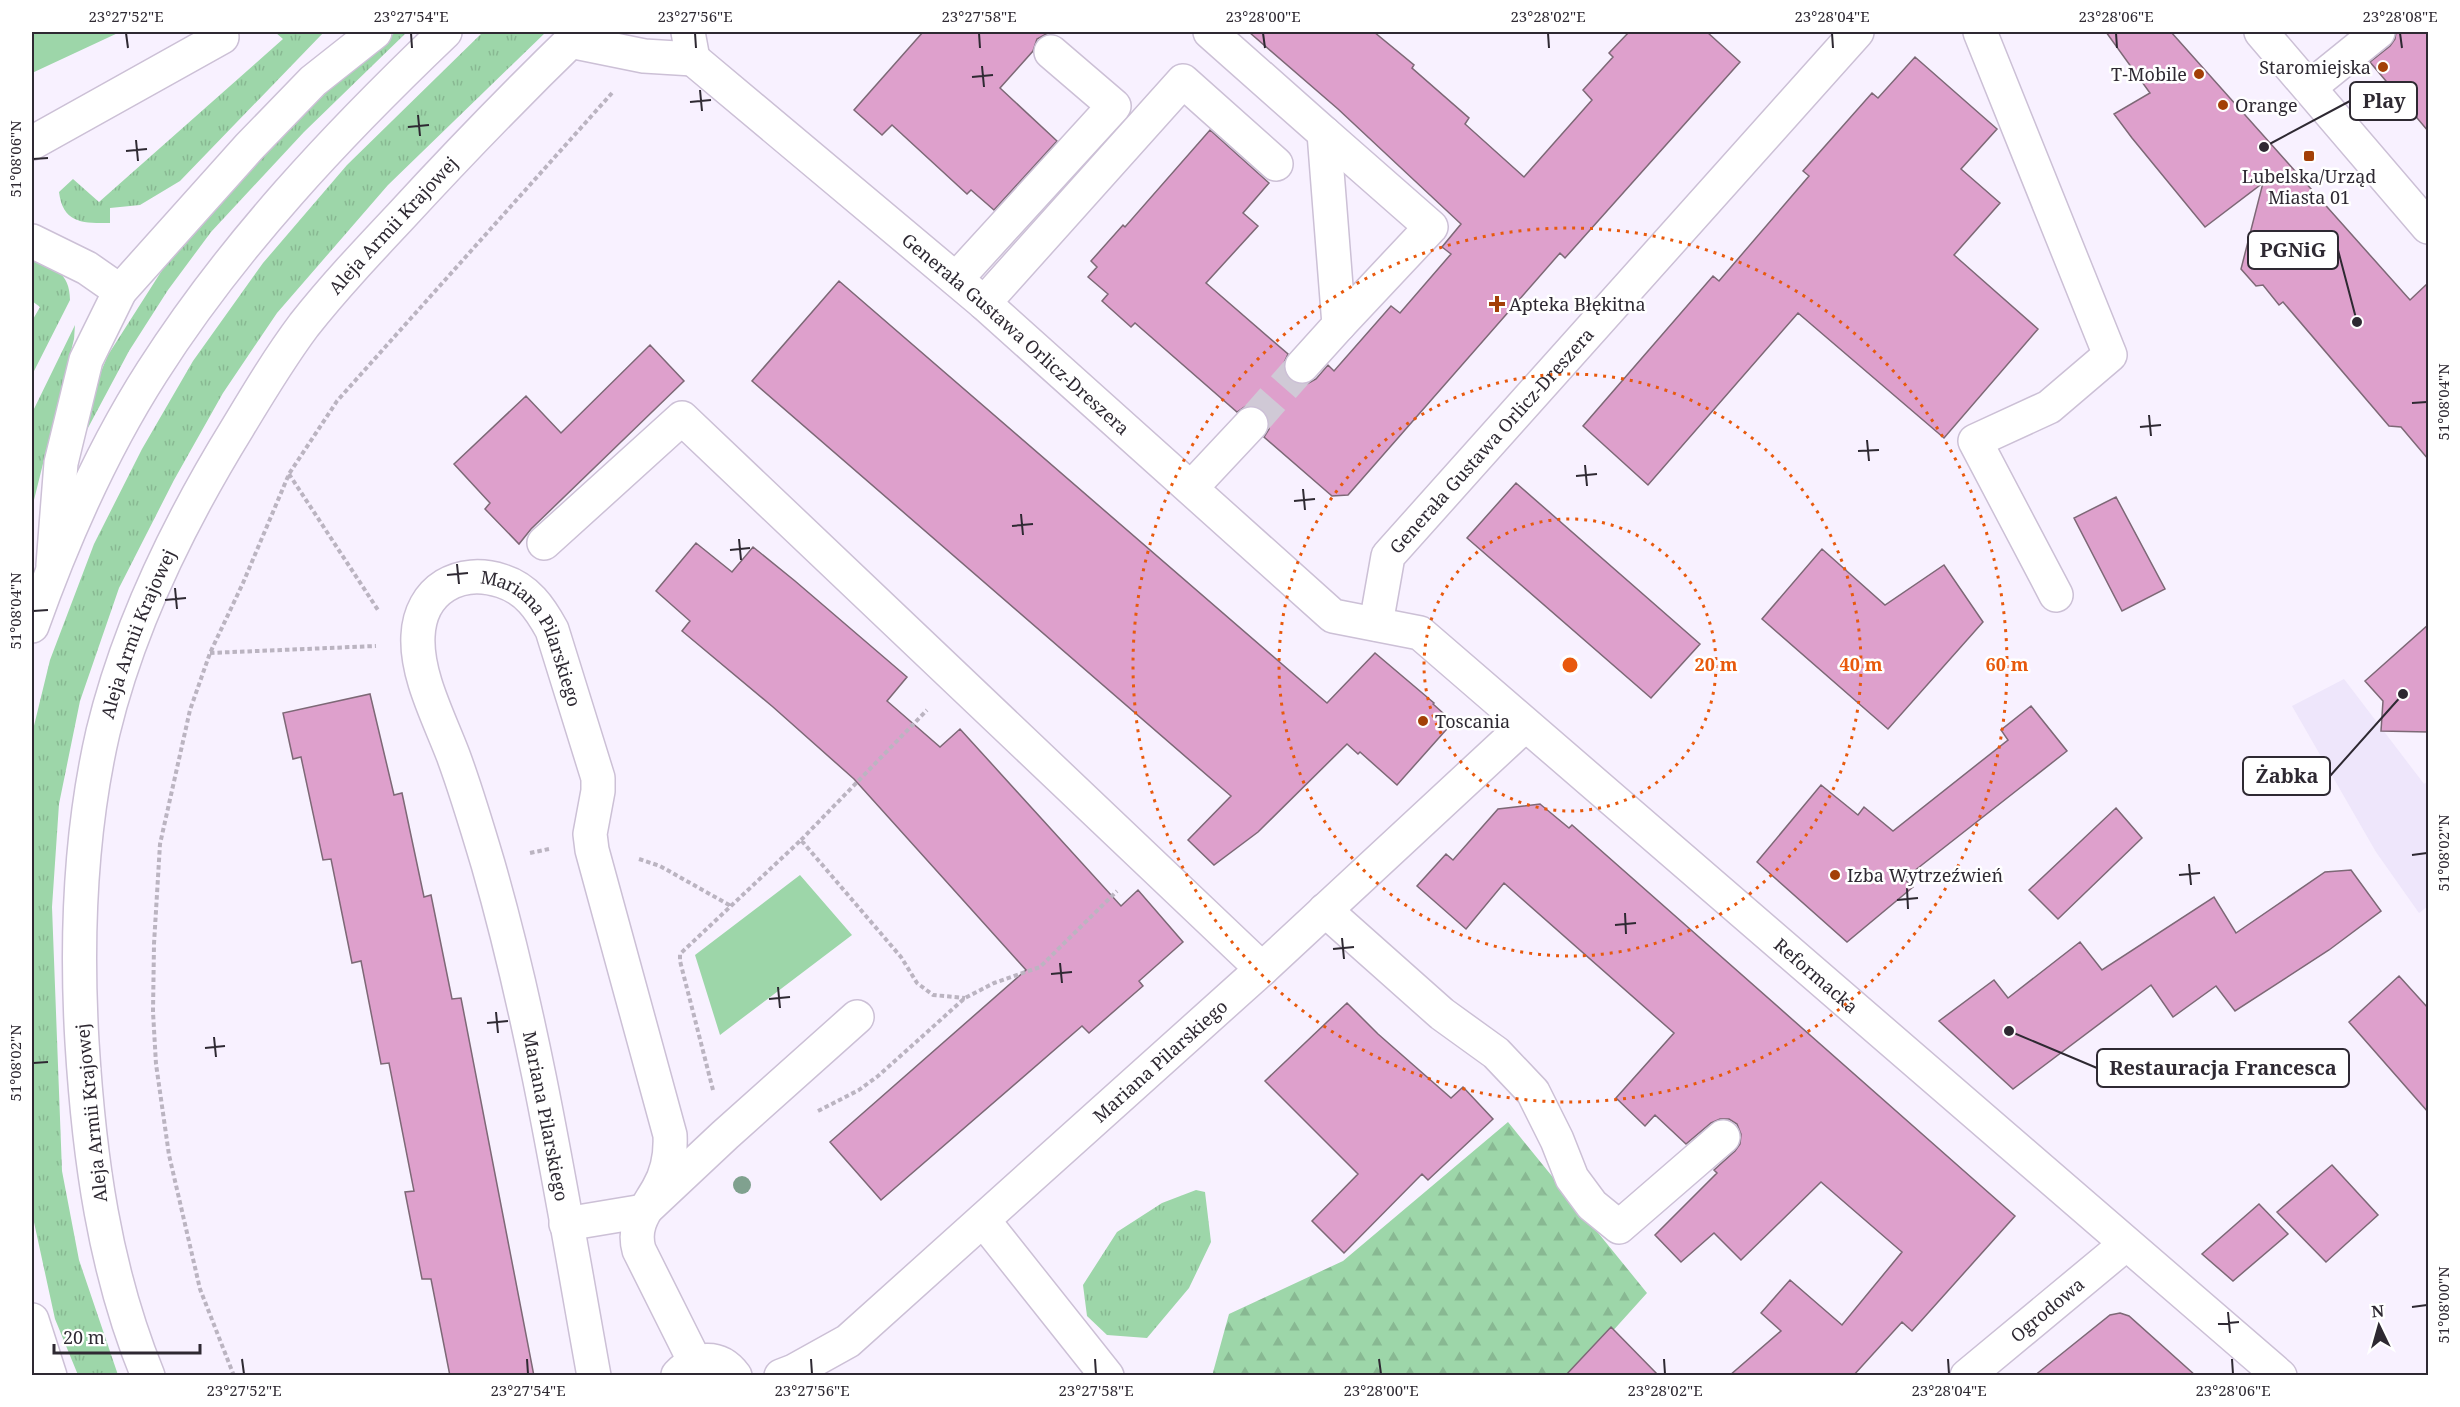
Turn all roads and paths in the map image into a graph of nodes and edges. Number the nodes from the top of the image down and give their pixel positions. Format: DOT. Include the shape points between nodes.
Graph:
graph roads {
  1 [pos="375,32"];
  2 [pos="445,32"];
  3 [pos="1210,32"];
  4 [pos="1857,32"];
  5 [pos="1955,32"];
  6 [pos="1980,32"];
  7 [pos="2261,32"];
  8 [pos="2378,32"];
  9 [pos="575,36"];
  10 [pos="222,37"];
  11 [pos="691,45"];
  12 [pos="1051,52"];
  13 [pos="1996,67"];
  14 [pos="2310,87"];
  15 [pos="615,89"];
  16 [pos="1324,133"];
  17 [pos="32,143"];
  18 [pos="1276,164"];
  19 [pos="2428,227"];
  20 [pos="32,241"];
  21 [pos="956,279"];
  22 [pos="120,291"];
  23 [pos="984,303"];
  24 [pos="1339,325"];
  25 [pos="1302,366"];
  26 [pos="1251,424"];
  27 [pos="289,474"];
  28 [pos="1191,488"];
  29 [pos="544,543"];
  30 [pos="52,572"];
  31 [pos="2055,595"];
  32 [pos="1333,616"];
  33 [pos="1376,624"];
  34 [pos="32,626"];
  35 [pos="419,651"];
  36 [pos="210,653"];
  37 [pos="934,703"];
  38 [pos="1525,725"];
  39 [pos="801,840"];
  40 [pos="1121,888"];
  41 [pos="1325,910"];
  42 [pos="1262,969"];
  43 [pos="965,998"];
  44 [pos="857,1017"];
  45 [pos="808,1117"];
  46 [pos="725,1135"];
  47 [pos="1723,1137"];
  48 [pos="644,1211"];
  49 [pos="983,1220"];
  50 [pos="566,1224"];
  51 [pos="2126,1244"];
  52 [pos="32,1320"];
  53 [pos="686,1369"];
  54 [pos="50,1376"];
  55 [pos="148,1376"];
  56 [pos="234,1376"];
  57 [pos="594,1376"];
  58 [pos="735,1376"];
  59 [pos="781,1376"];
  60 [pos="1107,1376"];
  61 [pos="1967,1376"];
  62 [pos="2280,1376"];
  1 -- 22 [label="street" via="314,81 249,147"];
  2 -- 30 [label="street" via="293,186 202,299 126,417"];
  3 -- 16 [label="street"];
  4 -- 33 [label="street, Generała Gustawa Orlicz-Dreszera" via="1388,556"];
  5 -- 13 [label="street"];
  6 -- 13 [label="street"];
  7 -- 14 [label="street"];
  8 -- 14 [label="street"];
  9 -- 11 [label="street" via="644,56"];
  9 -- 55 [label="street, Aleja Armii Krajowej" via="462,149 330,294 283,355 191,507 148,602 113,696 96,771 83,872 82,1027 90,1136 105,1235 114,1275"];
  10 -- 17 [label="street"];
  11 -- 21 [label="street, Generała Gustawa Orlicz-Dreszera"];
  12 -- 21 [label="street" via="1114,106"];
  13 -- 31 [label="street" via="2110,355 2049,407 1974,441"];
  14 -- 19 [label="street"];
  15 -- 27 [label="path" via="337,401"];
  16 -- 24 [label="street"];
  16 -- 24 [label="street" via="1431,227"];
  18 -- 23 [label="street" via="1183,81"];
  20 -- 22 [label="street" via="87,268"];
  21 -- 23 [label="street, Generała Gustawa Orlicz-Dreszera"];
  22 -- 30 [label="street" via="83,371 61,463"];
  23 -- 28 [label="street, Generała Gustawa Orlicz-Dreszera"];
  24 -- 25 [label="street"];
  26 -- 28 [label="street"];
  27 -- 35 [label="path" via="390,628"];
  27 -- 36 [label="path"];
  28 -- 32 [label="street, Generała Gustawa Orlicz-Dreszera"];
  29 -- 42 [label="street" via="682,418"];
  30 -- 34 [label="street"];
  32 -- 33 [label="street, Reformacka"];
  33 -- 38 [label="street, Reformacka" via="1420,633"];
  35 -- 36 [label="path" via="382,646"];
  35 -- 48 [label="street, Mariana Pilarskiego" via="418,635 427,602 448,582 463,578 494,578 522,589 543,612 552,630 595,765 598,791 590,834 592,850 670,1135 669,1163"];
  35 -- 50 [label="street, Mariana Pilarskiego" via="488,864 534,1052"];
  36 -- 56 [label="path" via="190,710 160,844 153,1012 169,1155 200,1289"];
  37 -- 39 [label="path"];
  38 -- 41 [label="street, Mariana Pilarskiego"];
  38 -- 51 [label="street, Reformacka"];
  39 -- 43 [label="path" via="901,957 917,983 933,995"];
  39 -- 46 [label="path" via="680,954"];
  40 -- 43 [label="path" via="1040,967"];
  41 -- 42 [label="street, Mariana Pilarskiego"];
  41 -- 47 [label="street" via="1442,1014 1504,1060 1533,1092 1572,1178 1592,1205 1619,1227"];
  42 -- 49 [label="street, Mariana Pilarskiego"];
  43 -- 45 [label="path" via="878,1076"];
  44 -- 46 [label="street"];
  46 -- 48 [label="street"];
  48 -- 50 [label="street, Mariana Pilarskiego"];
  48 -- 53 [label="street, Mariana Pilarskiego" via="636,1230 639,1251"];
  49 -- 59 [label="street, Mariana Pilarskiego" via="848,1341"];
  49 -- 60 [label="street"];
  50 -- 57 [label="street, Mariana Pilarskiego"];
  51 -- 61 [label="street, Ogrodowa"];
  51 -- 62 [label="street, Reformacka"];
  52 -- 54 [label="street"];
  53 -- 58 [label="street, Mariana Pilarskiego" via="706,1359 726,1366"];
}
